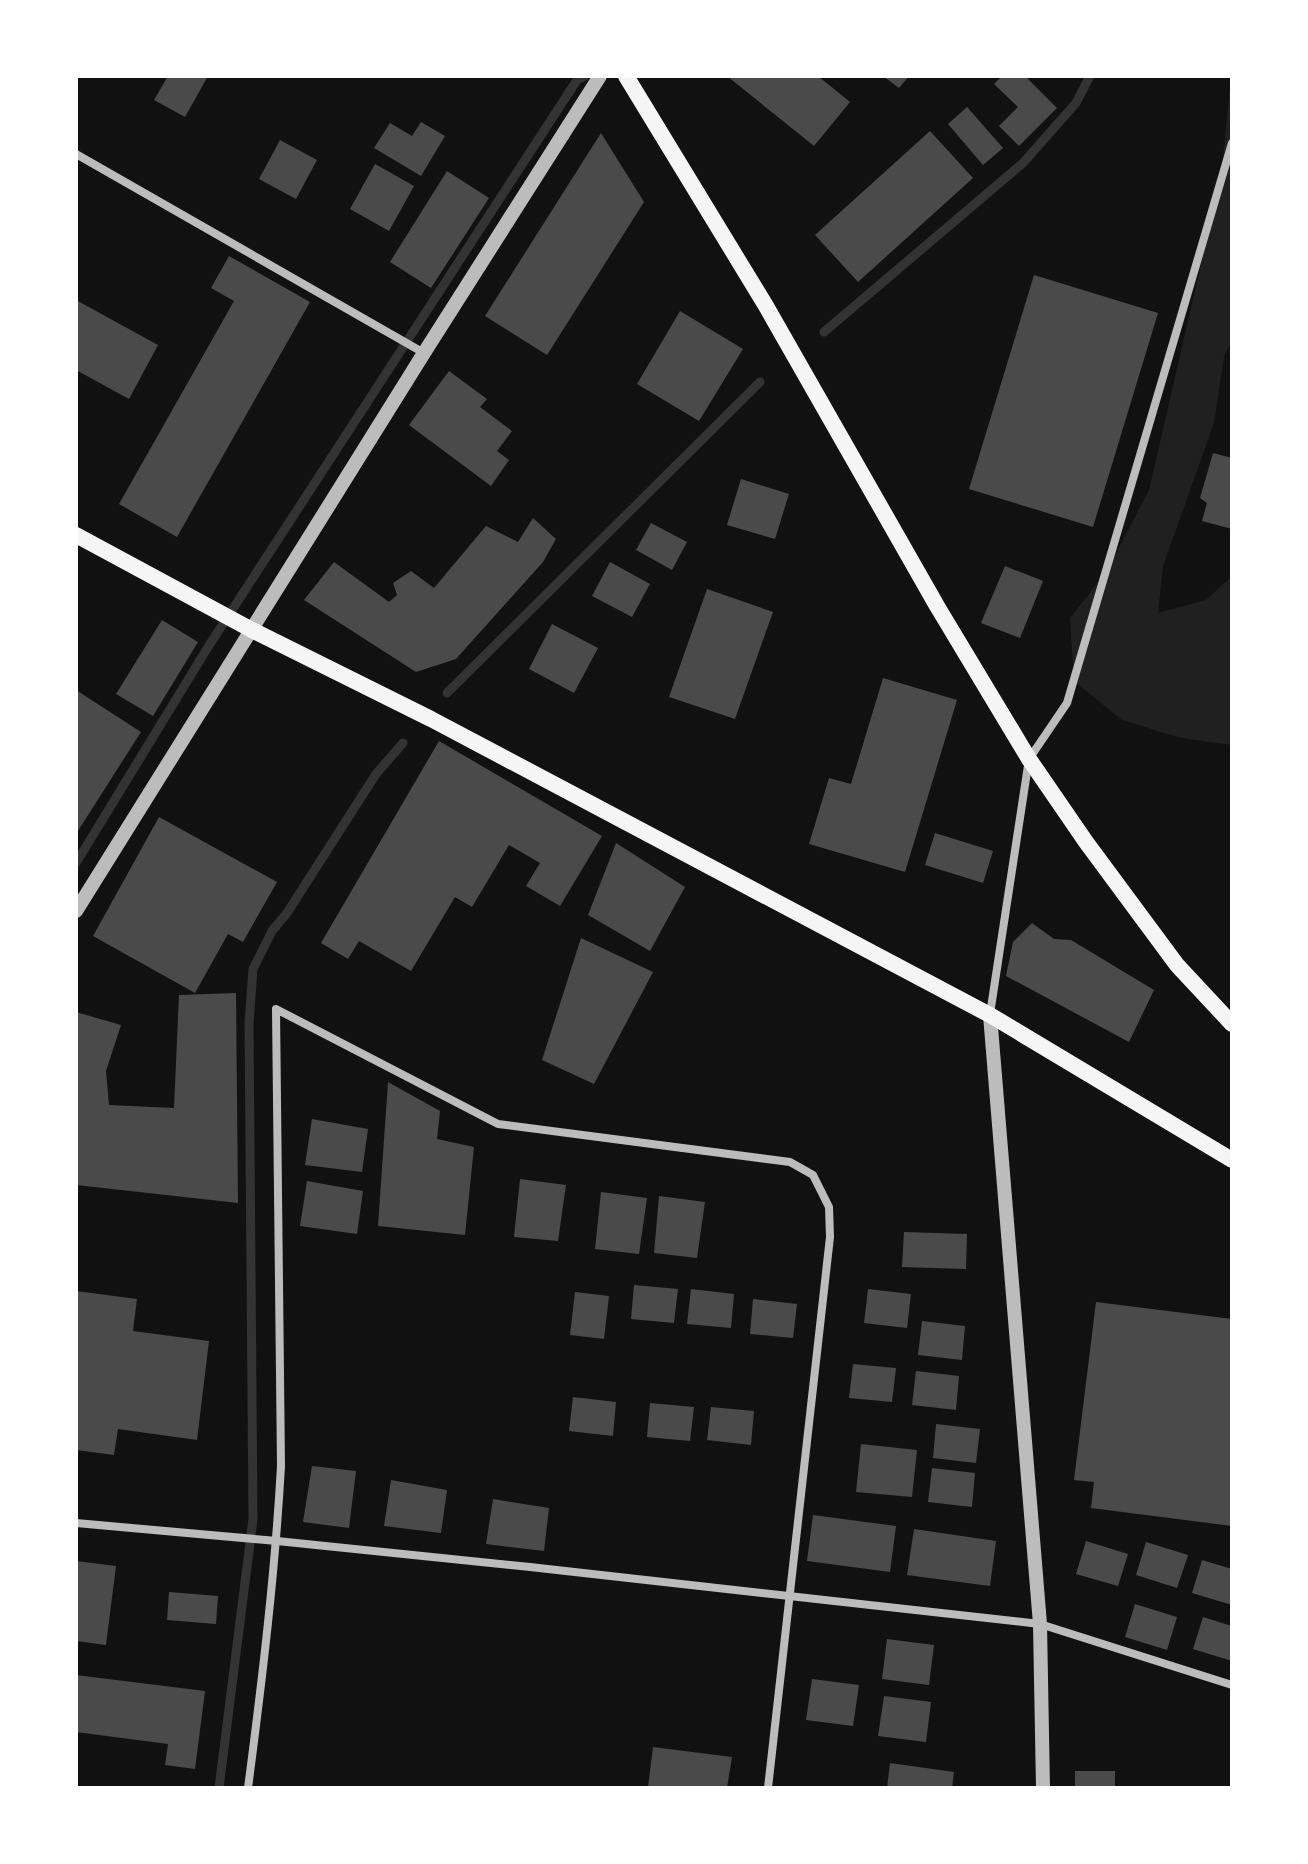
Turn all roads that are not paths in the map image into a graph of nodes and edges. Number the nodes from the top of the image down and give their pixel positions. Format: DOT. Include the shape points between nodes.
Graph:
graph roads {
  1 [pos="600,76"];
  2 [pos="626,76"];
  3 [pos="1232,143"];
  4 [pos="76,154"];
  5 [pos="424,353"];
  6 [pos="76,535"];
  7 [pos="252,630"];
  8 [pos="1029,759"];
  9 [pos="76,911"];
  10 [pos="990,1015"];
  11 [pos="1232,1024"];
  12 [pos="1232,1160"];
  13 [pos="76,1523"];
  14 [pos="277,1541"];
  15 [pos="790,1596"];
  16 [pos="1040,1624"];
  17 [pos="1232,1685"];
  18 [pos="248,1788"];
  19 [pos="768,1788"];
  20 [pos="1043,1788"];
  1 -- 5 [label="street"];
  2 -- 8 [label="main road"];
  3 -- 8 [label="street" via="1067,703"];
  4 -- 5 [label="street"];
  5 -- 7 [label="street"];
  6 -- 7 [label="main road"];
  7 -- 9 [label="street"];
  7 -- 10 [label="main road"];
  8 -- 10 [label="street"];
  8 -- 11 [label="main road" via="1177,965"];
  10 -- 12 [label="main road"];
  10 -- 16 [label="street"];
  13 -- 14 [label="street"];
  14 -- 15 [label="street"];
  14 -- 15 [label="street" via="281,1466 276,1009 498,1124 790,1162 813,1175 829,1207 830,1237"];
  14 -- 18 [label="street"];
  15 -- 16 [label="street"];
  15 -- 19 [label="street"];
  16 -- 17 [label="street"];
  16 -- 20 [label="street"];
}
